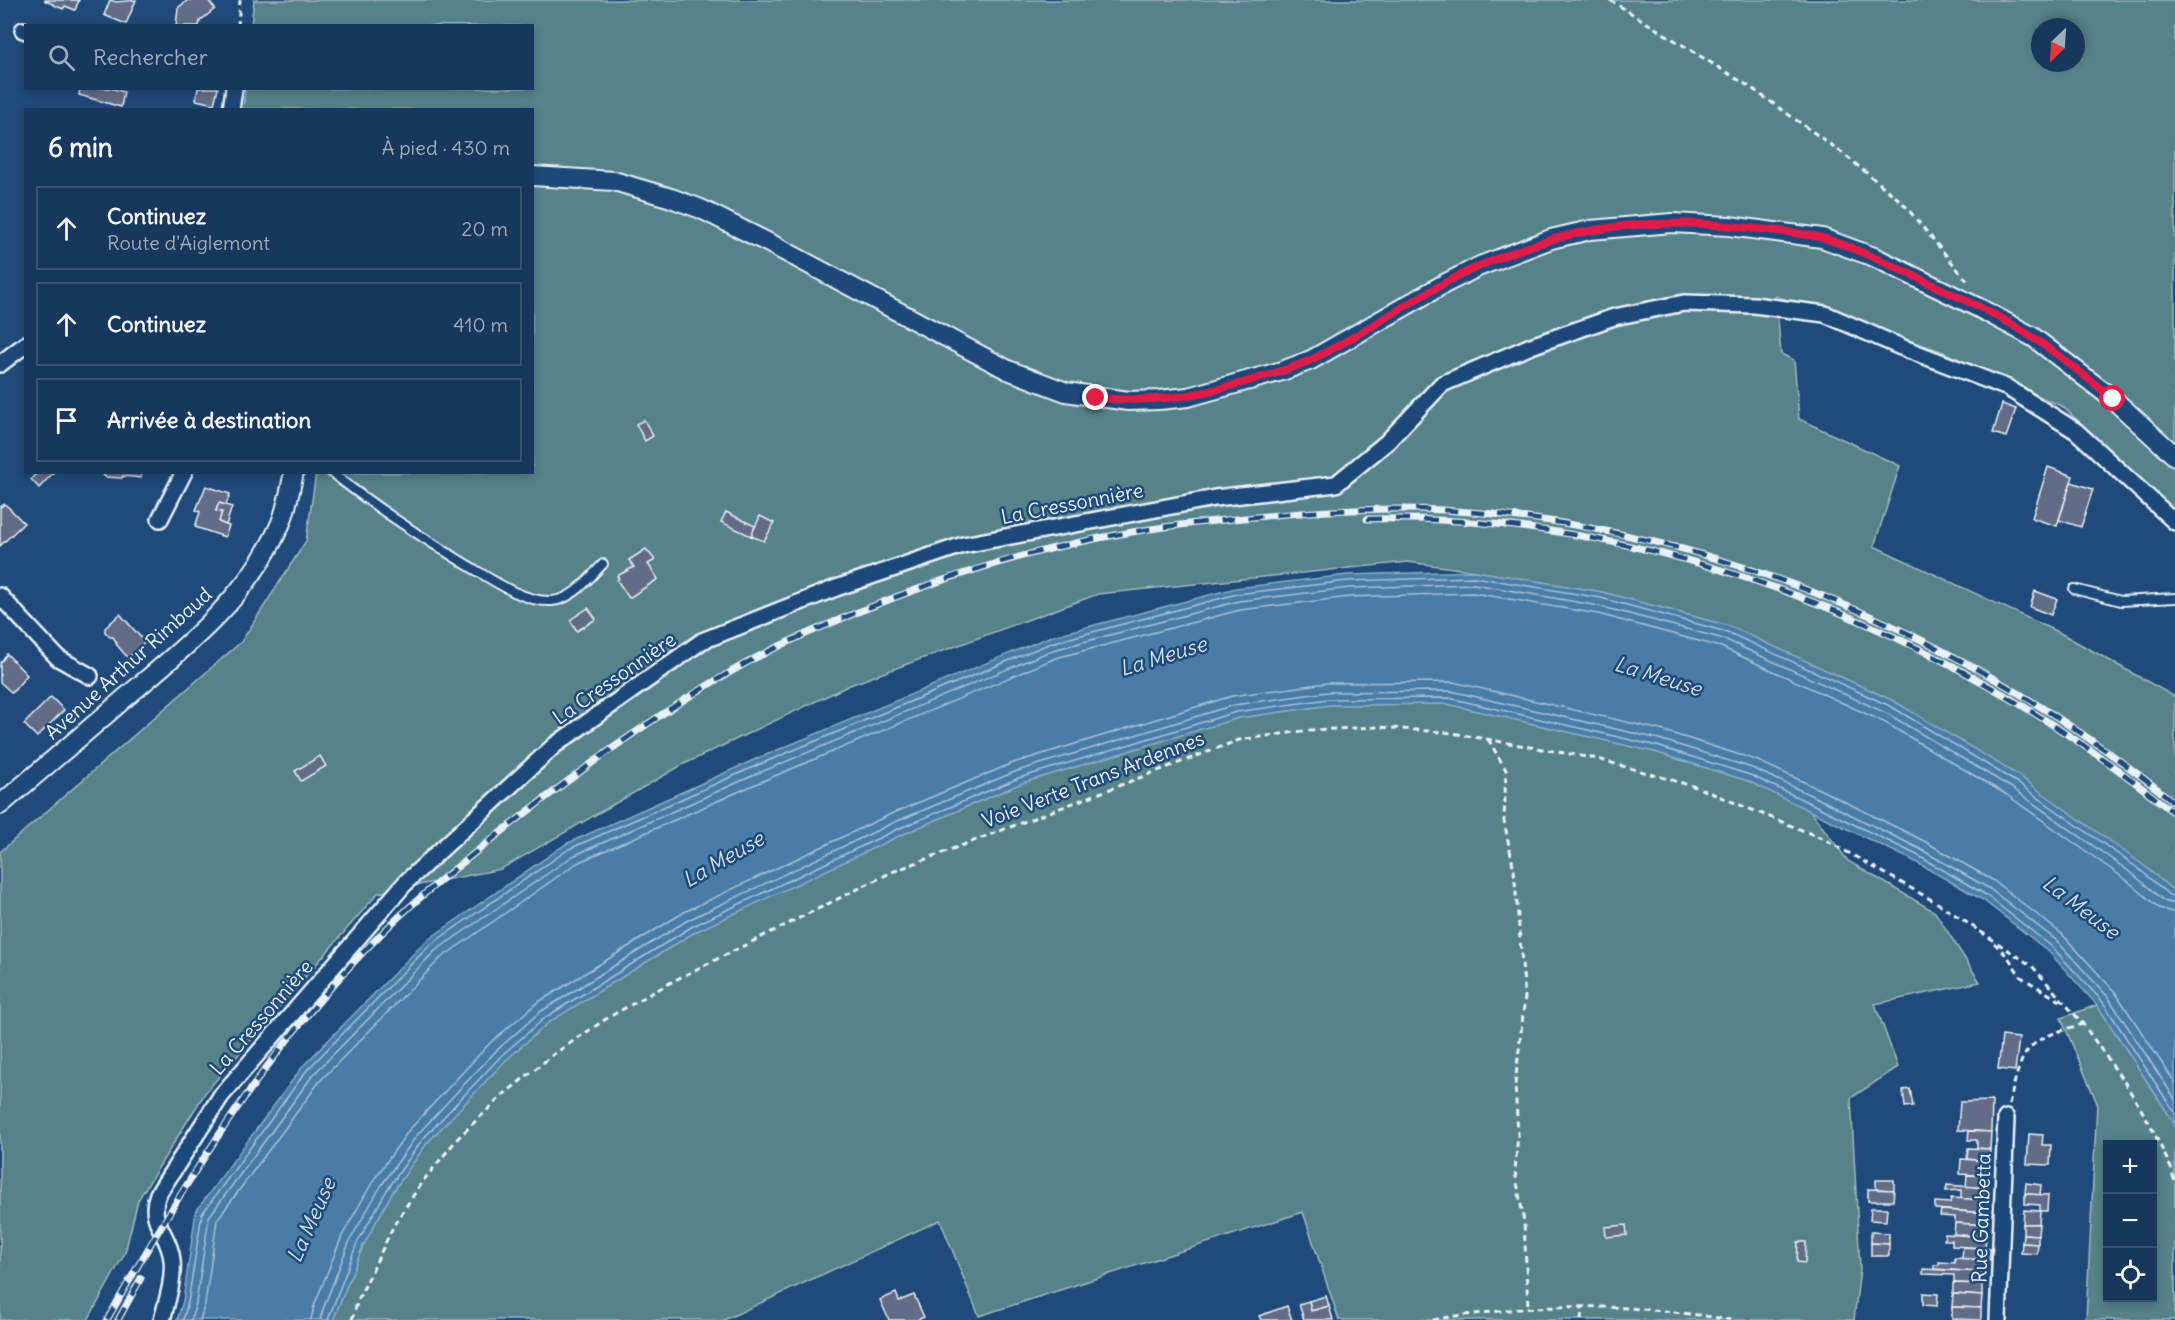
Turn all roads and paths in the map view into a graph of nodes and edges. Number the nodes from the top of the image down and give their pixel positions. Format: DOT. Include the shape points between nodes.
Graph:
graph roads {
  1 [pos="240,0"];
  2 [pos="1610,0"];
  3 [pos="238,24"];
  4 [pos="234,90"];
  5 [pos="231,108"];
  6 [pos="534,176"];
  7 [pos="1974,289"];
  8 [pos="24,346"];
  9 [pos="0,364"];
  10 [pos="2175,456"];
  11 [pos="183,474"];
  12 [pos="294,474"];
  13 [pos="333,474"];
  14 [pos="160,519"];
  15 [pos="2175,522"];
  16 [pos="603,564"];
  17 [pos="2074,590"];
  18 [pos="0,596"];
  19 [pos="2175,598"];
  20 [pos="90,676"];
  21 [pos="1488,739"];
  22 [pos="0,805"];
  23 [pos="1989,938"];
  24 [pos="2065,1004"];
  25 [pos="2083,1024"];
  26 [pos="2006,1118"];
  27 [pos="2175,1183"];
  28 [pos="1582,1306"];
  29 [pos="1528,1308"];
  30 [pos="162,1320"];
  31 [pos="352,1320"];
  32 [pos="1433,1320"];
  33 [pos="1581,1320"];
  34 [pos="1730,1320"];
  35 [pos="1998,1320"];
  1 -- 3 [label="path"];
  2 -- 7 [label="path" via="1750,87 1841,152 1902,202"];
  4 -- 5 [label="street"];
  6 -- 10 [label="street" via="614,181 672,198 771,244 1008,370 1066,392 1128,401 1188,397 1311,360 1444,284 1551,239 1590,230 1672,223 1822,238 1979,308 2033,337 2082,374"];
  8 -- 9 [label="street"];
  11 -- 14 [label="street"];
  12 -- 22 [label="street, Avenue Arthur Rimbaud" via="280,525 229,603 167,663"];
  13 -- 16 [label="lane" via="412,531 508,589 533,598 564,598 576,592"];
  15 -- 30 [label="street, La Cressonnière" via="2076,431 2008,388 1826,314 1754,305 1684,303 1614,317 1531,346 1442,384 1387,442 1336,484 1215,498 963,545 837,588 702,641 555,745 399,890 221,1096 155,1203 155,1218 171,1251 171,1276"];
  17 -- 19 [label="lane" via="2121,601"];
  18 -- 20 [label="street" via="58,658"];
  21 -- 23 [label="path, Voie Verte Trans Ardennes" via="1598,759 1707,791 1824,839 1939,904"];
  21 -- 29 [label="path" via="1506,770 1503,821 1514,870 1525,986 1515,1085 1515,1171 1524,1222"];
  21 -- 31 [label="path, Voie Verte Trans Ardennes" via="1380,727 1310,730 1239,740 892,872 675,981 609,1017 554,1054 458,1138 394,1225"];
  23 -- 24 [label="path" via="2032,966"];
  23 -- 24 [label="path" via="2021,976"];
  24 -- 25 [label="path"];
  25 -- 26 [label="path" via="2049,1034 2028,1048 2017,1072"];
  25 -- 27 [label="path" via="2150,1124"];
  26 -- 35 [label="street, Rue Gambetta"];
  28 -- 29 [label="path"];
  28 -- 33 [label="path"];
  28 -- 34 [label="path" via="1639,1307"];
  29 -- 32 [label="path"];
}
